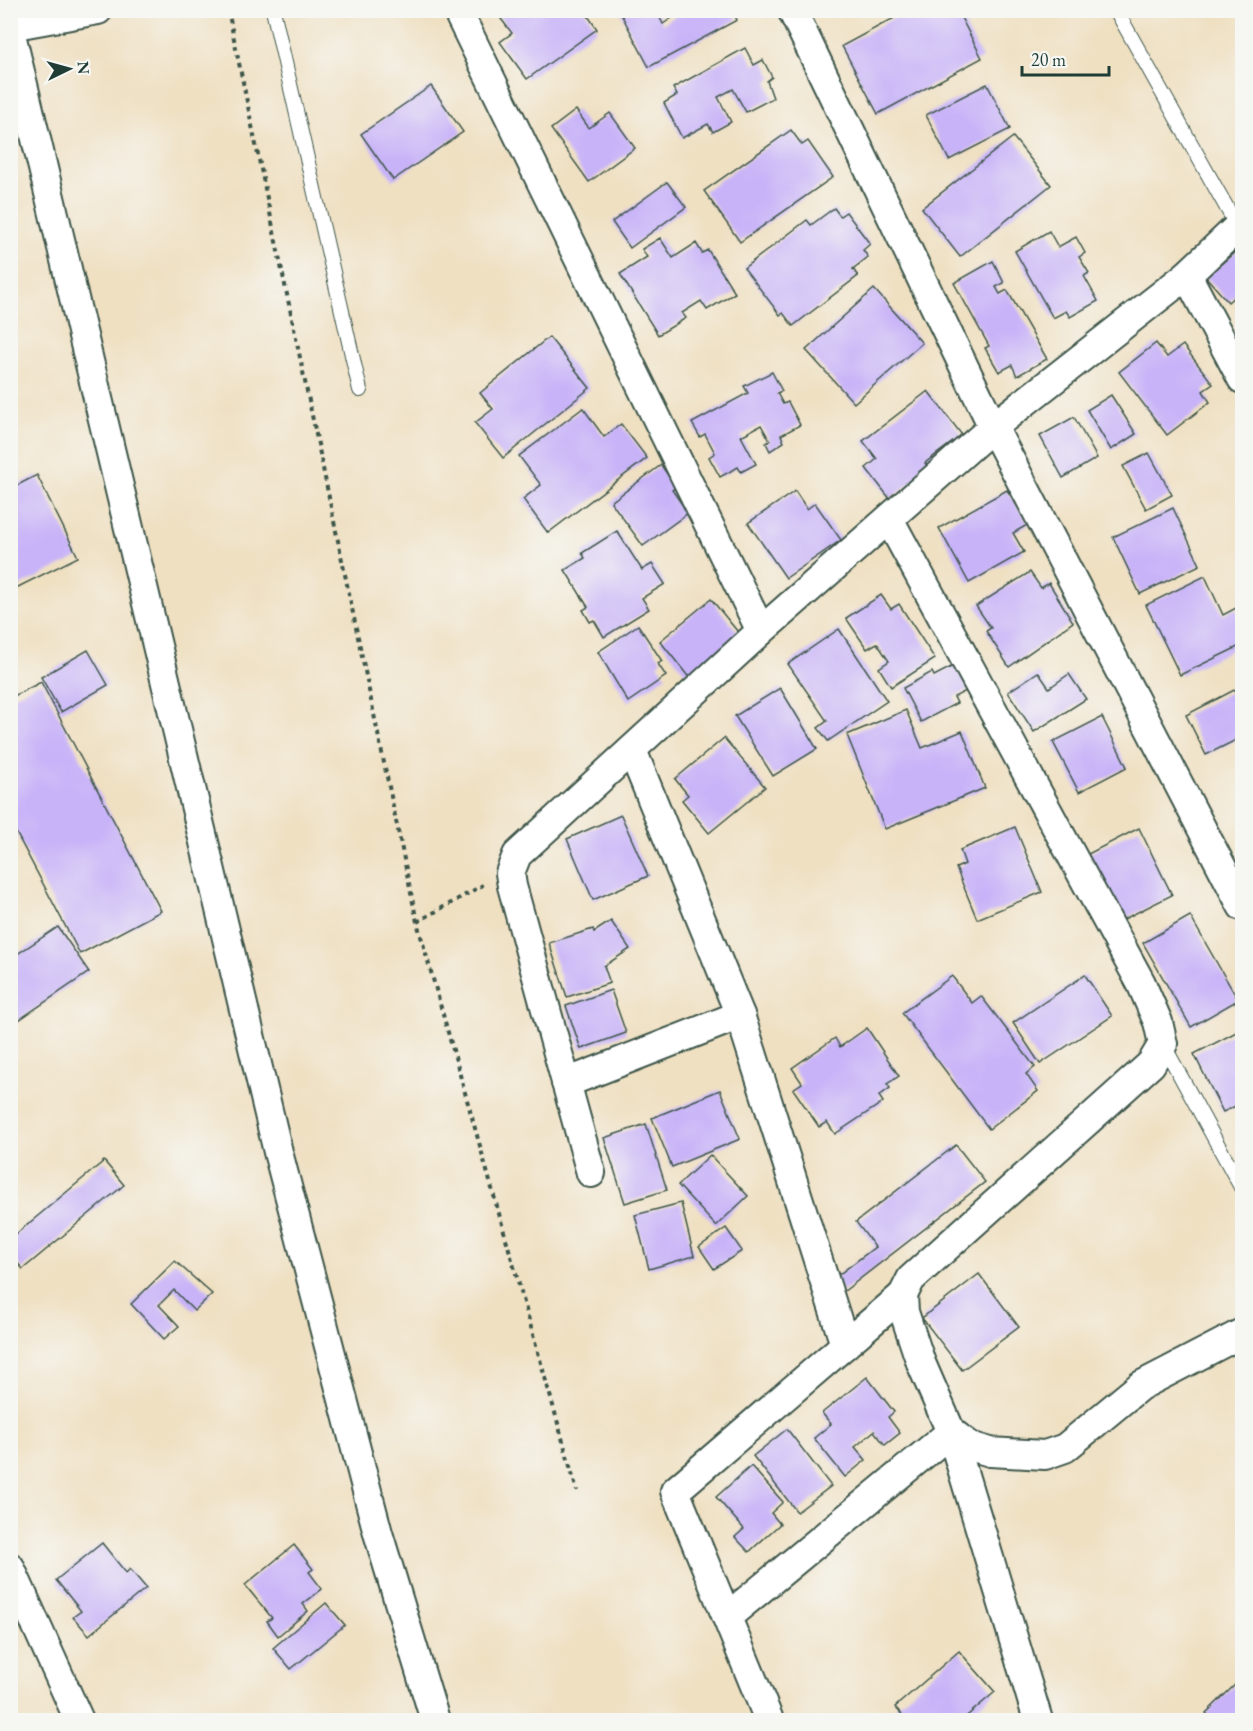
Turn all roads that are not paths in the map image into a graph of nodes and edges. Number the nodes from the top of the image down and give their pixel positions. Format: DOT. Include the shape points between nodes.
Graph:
graph roads {
  1 [pos="99,10"];
  2 [pos="273,10"];
  3 [pos="457,10"];
  4 [pos="792,10"];
  5 [pos="1116,10"];
  6 [pos="10,28"];
  7 [pos="1240,225"];
  8 [pos="1187,275"];
  9 [pos="1242,379"];
  10 [pos="360,390"];
  11 [pos="993,427"];
  12 [pos="889,519"];
  13 [pos="761,631"];
  14 [pos="632,750"];
  15 [pos="1242,906"];
  16 [pos="740,1015"];
  17 [pos="1163,1044"];
  18 [pos="566,1083"];
  19 [pos="591,1173"];
  20 [pos="1242,1189"];
  21 [pos="903,1295"];
  22 [pos="1242,1333"];
  23 [pos="845,1345"];
  24 [pos="951,1432"];
  25 [pos="10,1567"];
  26 [pos="727,1617"];
  27 [pos="80,1720"];
  28 [pos="435,1720"];
  29 [pos="769,1720"];
  30 [pos="1038,1720"];
  1 -- 6 [label="street"];
  2 -- 10 [label="lane"];
  3 -- 13 [label="street"];
  4 -- 11 [label="street"];
  5 -- 7 [label="lane"];
  6 -- 28 [label="street" via="278,1152 378,1533"];
  7 -- 8 [label="street"];
  8 -- 9 [label="street"];
  8 -- 11 [label="street"];
  11 -- 12 [label="street"];
  11 -- 15 [label="street"];
  12 -- 13 [label="street"];
  12 -- 17 [label="street" via="1141,983"];
  13 -- 14 [label="street"];
  14 -- 16 [label="street"];
  14 -- 18 [label="street" via="517,855 510,873"];
  16 -- 18 [label="street"];
  16 -- 23 [label="street"];
  17 -- 20 [label="lane"];
  17 -- 21 [label="street" via="1151,1064 911,1279"];
  18 -- 19 [label="street"];
  21 -- 23 [label="street"];
  21 -- 24 [label="street" via="904,1312 921,1363"];
  22 -- 24 [label="street" via="1140,1386 1065,1448 1045,1455 990,1452 970,1446"];
  23 -- 26 [label="street" via="675,1491"];
  24 -- 26 [label="street"];
  24 -- 30 [label="street"];
  25 -- 27 [label="street"];
  26 -- 29 [label="street"];
}
